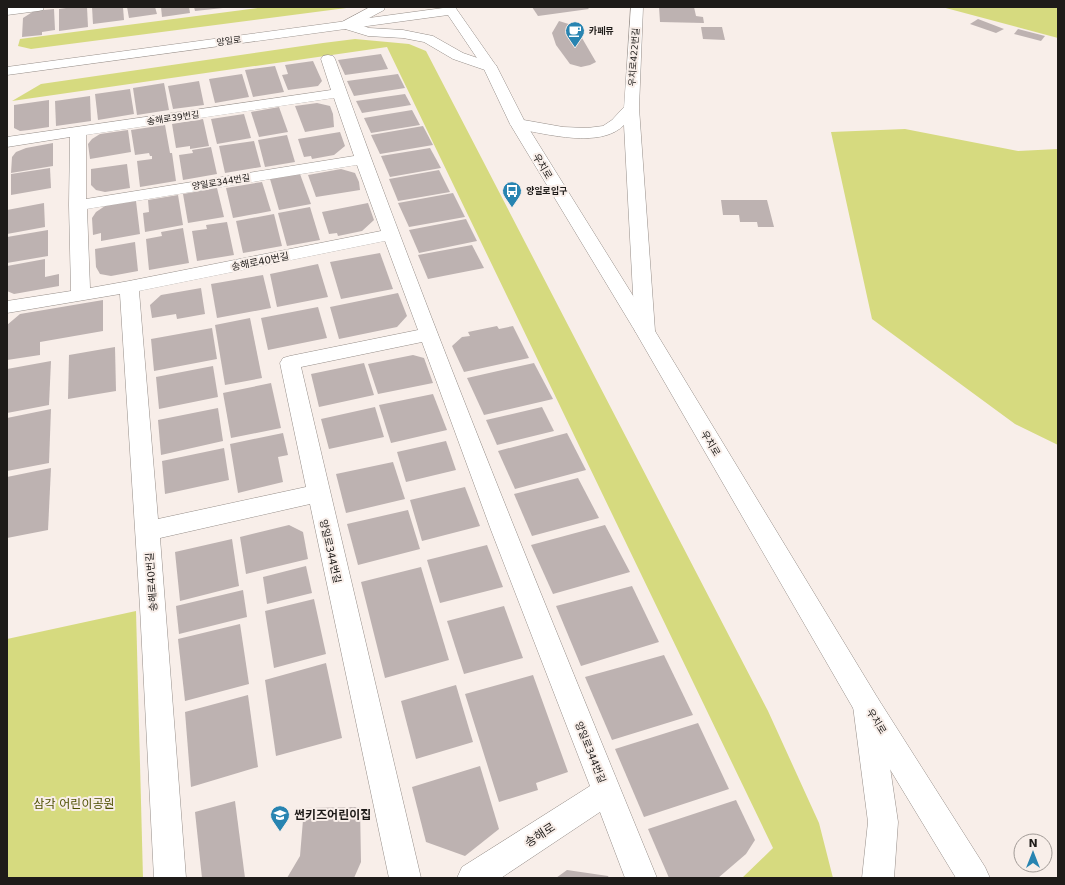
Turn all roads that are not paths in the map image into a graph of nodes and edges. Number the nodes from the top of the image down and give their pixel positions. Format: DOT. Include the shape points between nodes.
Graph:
graph roads {
  1 [pos="38,7"];
  2 [pos="379,7"];
  3 [pos="637,7"];
  4 [pos="450,9"];
  5 [pos="7,11"];
  6 [pos="347,25"];
  7 [pos="328,59"];
  8 [pos="490,67"];
  9 [pos="7,71"];
  10 [pos="340,93"];
  11 [pos="631,108"];
  12 [pos="518,124"];
  13 [pos="78,132"];
  14 [pos="7,142"];
  15 [pos="363,160"];
  16 [pos="78,205"];
  17 [pos="392,234"];
  18 [pos="129,287"];
  19 [pos="81,294"];
  20 [pos="7,307"];
  21 [pos="645,331"];
  22 [pos="429,334"];
  23 [pos="318,493"];
  24 [pos="148,531"];
  25 [pos="867,706"];
  26 [pos="607,791"];
  27 [pos="170,878"];
  28 [pos="405,878"];
  29 [pos="473,878"];
  30 [pos="641,878"];
  31 [pos="878,878"];
  32 [pos="974,878"];
  1 -- 5 [label="street"];
  2 -- 6 [label="street"];
  3 -- 11 [label="street, 우치로422번길"];
  4 -- 6 [label="street, 양일로"];
  4 -- 8 [label="street, 우치로"];
  6 -- 8 [label="street" via="368,32 403,34 428,39 458,56"];
  6 -- 9 [label="street, 양일로"];
  7 -- 10 [label="street, 양일로344번길"];
  8 -- 12 [label="street, 우치로"];
  10 -- 13 [label="street, 송해로39번길"];
  10 -- 15 [label="street, 양일로344번길"];
  11 -- 12 [label="street" via="609,130 587,133"];
  11 -- 21 [label="street, 우치로422번길"];
  12 -- 21 [label="street, 우치로"];
  13 -- 14 [label="street, 송해로39번길"];
  13 -- 16 [label="street"];
  15 -- 16 [label="street, 양일로344번길"];
  15 -- 17 [label="street, 양일로344번길"];
  16 -- 19 [label="street"];
  17 -- 18 [label="street, 송해로40번길"];
  17 -- 22 [label="street, 양일로344번길"];
  18 -- 19 [label="street, 송해로40번길"];
  18 -- 24 [label="street, 송해로40번길"];
  19 -- 20 [label="street, 송해로40번길"];
  21 -- 25 [label="street, 우치로"];
  22 -- 23 [label="street, 양일로344번길" via="290,364"];
  22 -- 26 [label="street, 양일로344번길" via="500,522"];
  23 -- 24 [label="street"];
  23 -- 28 [label="street, 양일로344번길"];
  24 -- 27 [label="street, 송해로40번길"];
  25 -- 31 [label="street" via="883,822"];
  25 -- 32 [label="street, 우치로"];
  26 -- 29 [label="street, 송해로"];
  26 -- 30 [label="street, 양일로344번길"];
}
